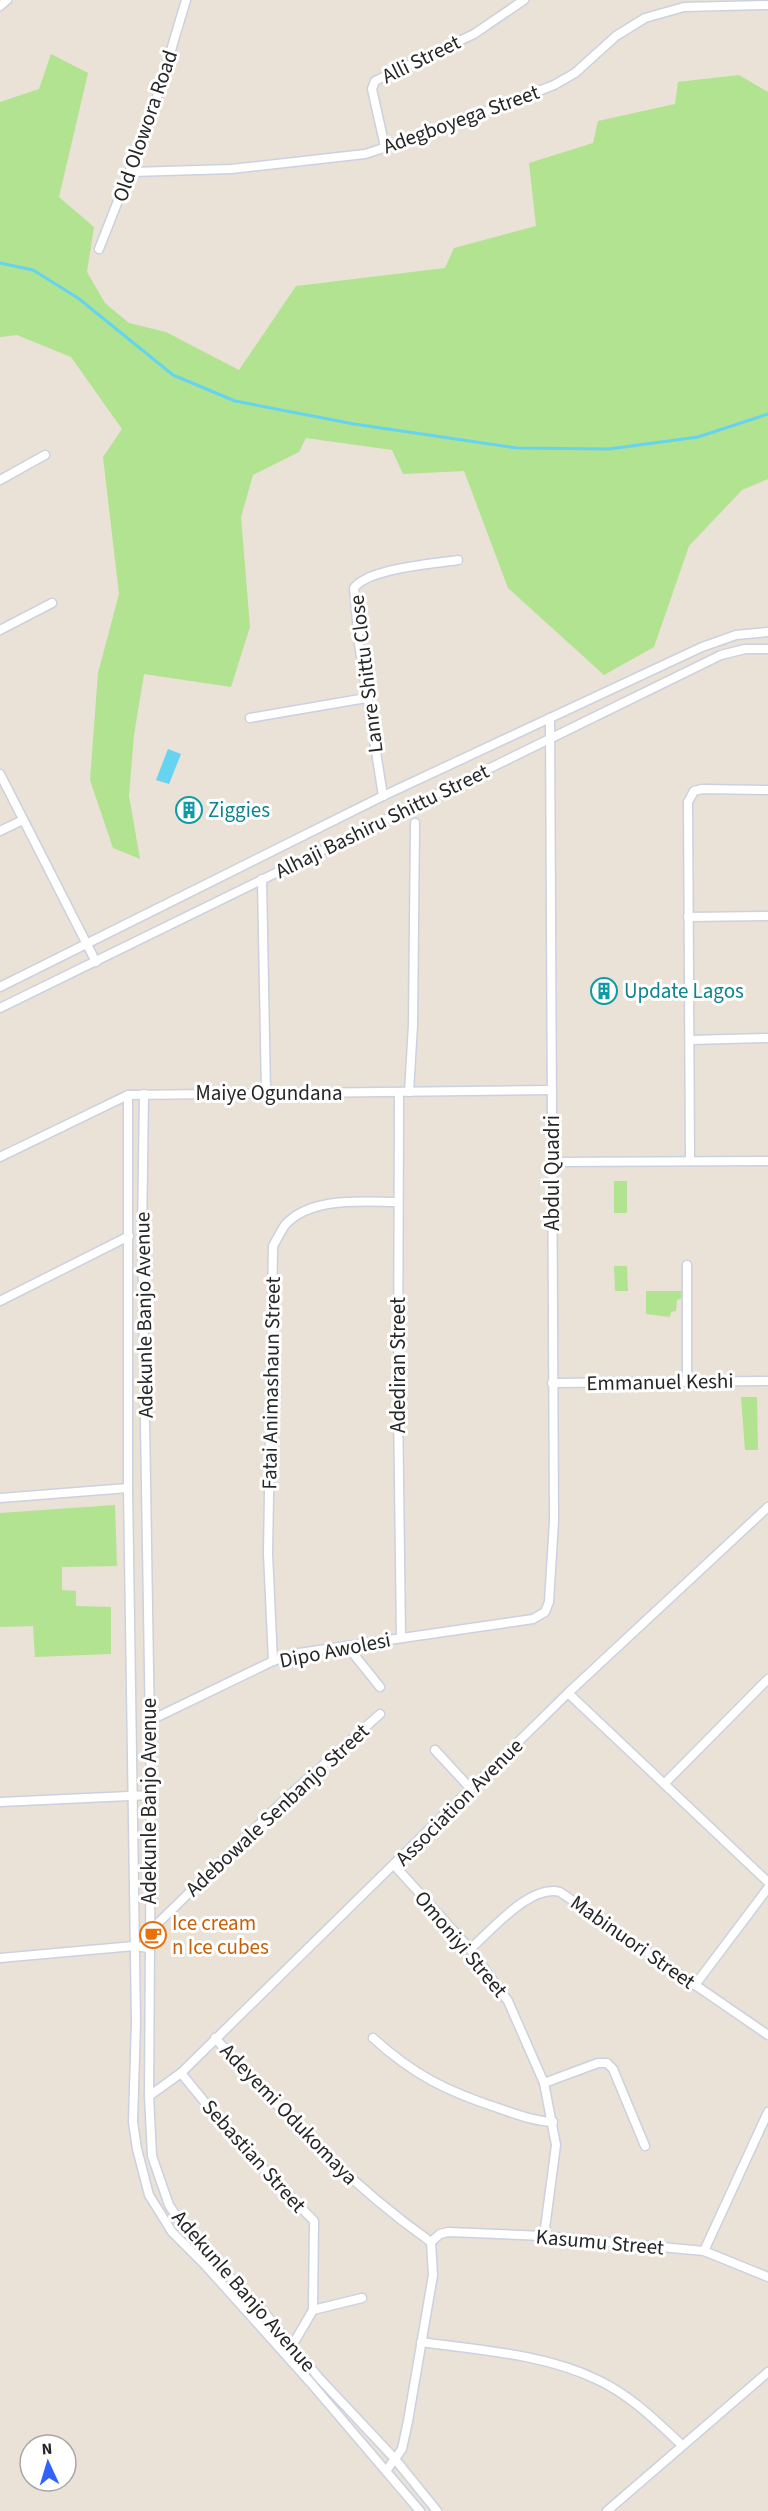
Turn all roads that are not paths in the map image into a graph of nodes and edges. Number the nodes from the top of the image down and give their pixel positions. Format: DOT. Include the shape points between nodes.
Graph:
graph roads {
  1 [pos="7,0"];
  2 [pos="186,0"];
  3 [pos="524,0"];
  4 [pos="768,5"];
  5 [pos="0,6"];
  6 [pos="385,147"];
  7 [pos="132,172"];
  8 [pos="99,249"];
  9 [pos="45,455"];
  10 [pos="0,480"];
  11 [pos="458,560"];
  12 [pos="52,603"];
  13 [pos="0,630"];
  14 [pos="768,632"];
  15 [pos="768,649"];
  16 [pos="366,698"];
  17 [pos="250,718"];
  18 [pos="550,718"];
  19 [pos="551,738"];
  20 [pos="0,774"];
  21 [pos="768,790"];
  22 [pos="383,796"];
  23 [pos="23,820"];
  24 [pos="415,824"];
  25 [pos="0,831"];
  26 [pos="262,879"];
  27 [pos="768,916"];
  28 [pos="688,917"];
  29 [pos="87,944"];
  30 [pos="96,962"];
  31 [pos="0,987"];
  32 [pos="0,1008"];
  33 [pos="768,1038"];
  34 [pos="690,1041"];
  35 [pos="552,1090"];
  36 [pos="399,1092"];
  37 [pos="409,1092"];
  38 [pos="266,1093"];
  39 [pos="144,1094"];
  40 [pos="128,1095"];
  41 [pos="0,1157"];
  42 [pos="690,1161"];
  43 [pos="768,1161"];
  44 [pos="553,1162"];
  45 [pos="398,1202"];
  46 [pos="129,1236"];
  47 [pos="687,1265"];
  48 [pos="0,1301"];
  49 [pos="768,1381"];
  50 [pos="687,1382"];
  51 [pos="552,1383"];
  52 [pos="128,1488"];
  53 [pos="0,1498"];
  54 [pos="768,1507"];
  55 [pos="533,1619"];
  56 [pos="401,1638"];
  57 [pos="347,1646"];
  58 [pos="273,1661"];
  59 [pos="768,1679"];
  60 [pos="380,1687"];
  61 [pos="568,1693"];
  62 [pos="380,1714"];
  63 [pos="149,1721"];
  64 [pos="435,1750"];
  65 [pos="665,1783"];
  66 [pos="471,1789"];
  67 [pos="151,1795"];
  68 [pos="132,1797"];
  69 [pos="0,1802"];
  70 [pos="395,1866"];
  71 [pos="768,1882"];
  72 [pos="768,1888"];
  73 [pos="148,1932"];
  74 [pos="134,1946"];
  75 [pos="148,1948"];
  76 [pos="470,1949"];
  77 [pos="0,1958"];
  78 [pos="694,1985"];
  79 [pos="768,2035"];
  80 [pos="215,2038"];
  81 [pos="373,2038"];
  82 [pos="181,2073"];
  83 [pos="544,2083"];
  84 [pos="149,2096"];
  85 [pos="768,2112"];
  86 [pos="553,2122"];
  87 [pos="645,2145"];
  88 [pos="544,2236"];
  89 [pos="430,2242"];
  90 [pos="704,2251"];
  91 [pos="768,2277"];
  92 [pos="362,2298"];
  93 [pos="313,2310"];
  94 [pos="421,2342"];
  95 [pos="292,2346"];
  96 [pos="768,2372"];
  97 [pos="682,2445"];
  98 [pos="395,2459"];
  99 [pos="386,2471"];
  100 [pos="420,2511"];
  101 [pos="438,2511"];
  102 [pos="607,2511"];
  1 -- 5 [label="street"];
  2 -- 7 [label="street, Old Olowora Road"];
  3 -- 6 [label="street, Alli Street" via="474,34 375,81 372,89"];
  4 -- 6 [label="street, Adegboyega Street" via="684,7 645,18 554,85"];
  6 -- 7 [label="street, Adegboyega Street" via="346,158 288,164"];
  7 -- 8 [label="street, Old Olowora Road"];
  9 -- 10 [label="street"];
  11 -- 16 [label="street, Lanre Shittu Close" via="378,574 363,579 354,588"];
  12 -- 13 [label="street"];
  14 -- 18 [label="street, Alhaji Bashiru Shittu Street" via="736,635 702,647"];
  15 -- 19 [label="street, Alhaji Bashiru Shittu Street" via="721,655"];
  16 -- 17 [label="street"];
  16 -- 22 [label="street, Lanre Shittu Close"];
  18 -- 19 [label="street, Abdul Quadri"];
  18 -- 22 [label="street, Alhaji Bashiru Shittu Street"];
  19 -- 26 [label="street, Alhaji Bashiru Shittu Street"];
  19 -- 35 [label="street, Abdul Quadri"];
  20 -- 23 [label="street"];
  21 -- 28 [label="street" via="702,789 690,795"];
  22 -- 29 [label="street, Alhaji Bashiru Shittu Street"];
  23 -- 25 [label="street"];
  23 -- 29 [label="street"];
  24 -- 37 [label="street"];
  26 -- 30 [label="street, Alhaji Bashiru Shittu Street"];
  26 -- 38 [label="street"];
  27 -- 28 [label="street"];
  28 -- 34 [label="street"];
  29 -- 30 [label="street"];
  29 -- 31 [label="street, Alhaji Bashiru Shittu Street"];
  30 -- 32 [label="street, Alhaji Bashiru Shittu Street"];
  33 -- 34 [label="street"];
  34 -- 42 [label="street"];
  35 -- 37 [label="street, Maiye Ogundana"];
  35 -- 44 [label="street, Abdul Quadri"];
  36 -- 37 [label="street, Maiye Ogundana"];
  36 -- 38 [label="street, Maiye Ogundana"];
  36 -- 45 [label="street, Adediran Street"];
  38 -- 39 [label="street, Maiye Ogundana"];
  39 -- 40 [label="street, Maiye Ogundana"];
  39 -- 63 [label="street, Adekunle Banjo Avenue" via="142,1235"];
  40 -- 41 [label="street, Maiye Ogundana"];
  40 -- 46 [label="street, Adekunle Banjo Avenue"];
  42 -- 43 [label="street"];
  42 -- 44 [label="street"];
  44 -- 51 [label="street, Abdul Quadri"];
  45 -- 56 [label="street, Adediran Street"];
  45 -- 58 [label="street, Fatai Animashaun Street" via="324,1205 285,1226 273,1246 268,1554"];
  46 -- 48 [label="street"];
  46 -- 52 [label="street, Adekunle Banjo Avenue"];
  47 -- 50 [label="street"];
  49 -- 50 [label="street, Emmanuel Keshi"];
  50 -- 51 [label="street, Emmanuel Keshi"];
  51 -- 55 [label="street, Abdul Quadri" via="554,1521 549,1602 544,1612"];
  52 -- 53 [label="street"];
  52 -- 68 [label="street, Adekunle Banjo Avenue"];
  54 -- 61 [label="street, Association Avenue"];
  55 -- 56 [label="street, Dipo Awolesi"];
  56 -- 57 [label="street, Dipo Awolesi"];
  57 -- 58 [label="street, Dipo Awolesi"];
  57 -- 60 [label="street"];
  58 -- 63 [label="street, Dipo Awolesi"];
  59 -- 65 [label="street"];
  61 -- 65 [label="street"];
  61 -- 66 [label="street, Association Avenue"];
  62 -- 73 [label="street, Adebowale Senbanjo Street" via="285,1799"];
  63 -- 67 [label="street, Adekunle Banjo Avenue"];
  64 -- 66 [label="street"];
  65 -- 71 [label="street"];
  66 -- 70 [label="street, Association Avenue"];
  67 -- 68 [label="street"];
  67 -- 73 [label="street, Adekunle Banjo Avenue"];
  68 -- 69 [label="street"];
  68 -- 74 [label="street, Adekunle Banjo Avenue"];
  70 -- 76 [label="street, Omoniyi Street"];
  70 -- 80 [label="street, Association Avenue"];
  72 -- 78 [label="street"];
  73 -- 75 [label="street, Adekunle Banjo Avenue"];
  74 -- 75 [label="street"];
  74 -- 77 [label="street"];
  74 -- 99 [label="street, Adekunle Banjo Avenue" via="133,2122 149,2195 172,2232"];
  75 -- 84 [label="street, Adekunle Banjo Avenue"];
  76 -- 78 [label="street, Mabinuori Street" via="533,1894 549,1889 560,1892"];
  76 -- 83 [label="street, Omoniyi Street" via="508,2001"];
  78 -- 79 [label="street, Mabinuori Street"];
  80 -- 82 [label="street, Association Avenue"];
  80 -- 89 [label="street, Adeyemi Odukomaya" via="312,2143 385,2209"];
  81 -- 86 [label="street" via="425,2079 467,2098 538,2121"];
  82 -- 84 [label="street, Association Avenue"];
  82 -- 93 [label="street, Sebastian Street" via="234,2138 314,2222"];
  83 -- 86 [label="street, Omoniyi Street"];
  83 -- 87 [label="street" via="607,2062"];
  84 -- 95 [label="street, Adekunle Banjo Avenue" via="152,2156 169,2205 188,2234 263,2310"];
  85 -- 90 [label="street"];
  86 -- 88 [label="street, Omoniyi Street" via="556,2145"];
  88 -- 89 [label="street, Kasumu Street" via="448,2232"];
  88 -- 90 [label="street, Kasumu Street"];
  89 -- 94 [label="street" via="433,2275"];
  90 -- 91 [label="street, Kasumu Street"];
  92 -- 93 [label="street"];
  93 -- 95 [label="street, Sebastian Street"];
  94 -- 97 [label="street" via="537,2360 596,2379 643,2409"];
  94 -- 98 [label="street" via="402,2449"];
  95 -- 98 [label="street, Adekunle Banjo Avenue"];
  96 -- 97 [label="street"];
  97 -- 102 [label="street"];
  98 -- 99 [label="street"];
  98 -- 101 [label="street, Adekunle Banjo Avenue"];
  99 -- 100 [label="street, Adekunle Banjo Avenue"];
}
